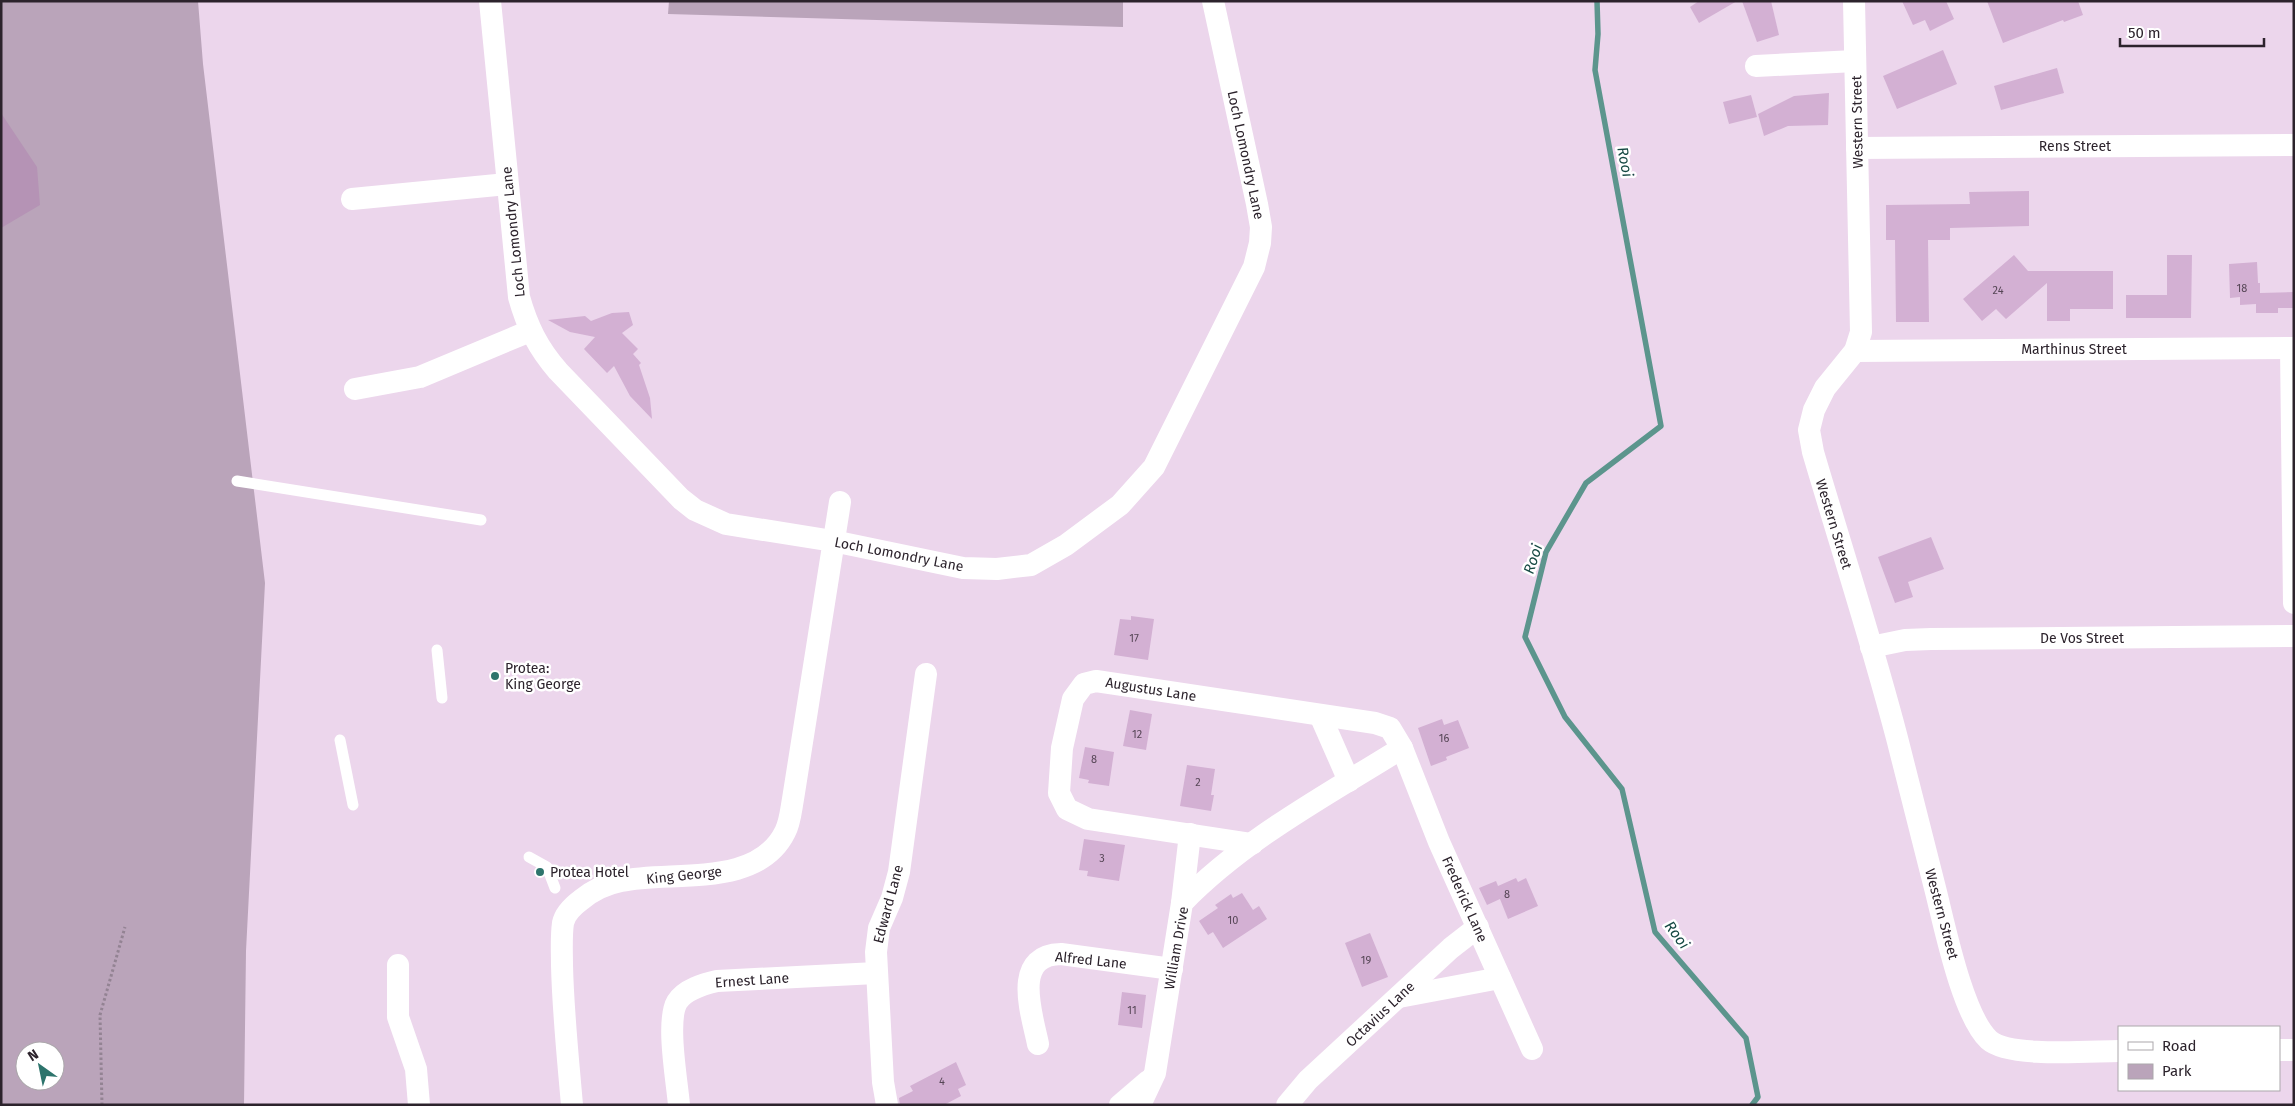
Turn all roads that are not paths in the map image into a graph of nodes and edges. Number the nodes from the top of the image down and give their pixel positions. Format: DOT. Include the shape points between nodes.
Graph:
graph roads {
  1 [pos="490,1"];
  2 [pos="1213,1"];
  3 [pos="1854,1"];
  4 [pos="1855,61"];
  5 [pos="1756,66"];
  6 [pos="2294,145"];
  7 [pos="1857,148"];
  8 [pos="507,184"];
  9 [pos="352,199"];
  10 [pos="530,331"];
  11 [pos="2292,348"];
  12 [pos="1855,351"];
  13 [pos="354,389"];
  14 [pos="237,481"];
  15 [pos="840,502"];
  16 [pos="480,520"];
  17 [pos="833,541"];
  18 [pos="2294,603"];
  19 [pos="2294,636"];
  20 [pos="1871,647"];
  21 [pos="437,650"];
  22 [pos="926,674"];
  23 [pos="442,698"];
  24 [pos="1320,715"];
  25 [pos="340,740"];
  26 [pos="1402,748"];
  27 [pos="1349,781"];
  28 [pos="353,805"];
  29 [pos="1190,834"];
  30 [pos="1252,844"];
  31 [pos="529,857"];
  32 [pos="555,888"];
  33 [pos="1182,903"];
  34 [pos="1478,927"];
  35 [pos="398,964"];
  36 [pos="1172,969"];
  37 [pos="876,973"];
  38 [pos="1500,978"];
  39 [pos="1399,997"];
  40 [pos="1038,1044"];
  41 [pos="1532,1049"];
  42 [pos="2280,1050"];
  43 [pos="2294,1050"];
  44 [pos="2118,1051"];
  45 [pos="1155,1073"];
  46 [pos="419,1105"];
  47 [pos="572,1105"];
  48 [pos="679,1105"];
  49 [pos="887,1105"];
  50 [pos="1120,1105"];
  51 [pos="1140,1105"];
  52 [pos="1287,1105"];
  1 -- 8 [label="street, Loch Lomondry Lane"];
  2 -- 17 [label="street, Loch Lomondry Lane" via="1255,194 1261,227 1260,243 1254,267 1154,467 1120,505 1066,545 1031,565 963,568"];
  3 -- 4 [label="street, Western Street"];
  4 -- 5 [label="street"];
  4 -- 7 [label="street, Western Street"];
  6 -- 7 [label="street, Rens Street"];
  7 -- 12 [label="street, Western Street" via="1862,313"];
  8 -- 9 [label="street"];
  8 -- 10 [label="street, Loch Lomondry Lane" via="519,297"];
  10 -- 13 [label="street" via="420,377"];
  10 -- 17 [label="street, Loch Lomondry Lane" via="558,371 695,510 726,524"];
  11 -- 12 [label="street, Marthinus Street"];
  11 -- 18 [label="street"];
  12 -- 20 [label="street, Western Street" via="1825,388 1809,430"];
  14 -- 16 [label="lane"];
  15 -- 17 [label="street"];
  17 -- 47 [label="street, King George" via="793,799 785,832 776,845 761,858 738,869 624,880 606,885 591,892 567,913 563,922 563,995"];
  19 -- 20 [label="street, De Vos Street" via="1931,639"];
  20 -- 44 [label="street, Western Street" via="1947,936 1964,996 1976,1022 1990,1041 2005,1047 2044,1052"];
  21 -- 23 [label="lane"];
  22 -- 37 [label="street, Edward Lane" via="898,872 892,898 879,928"];
  24 -- 26 [label="street, Augustus Lane" via="1386,725"];
  24 -- 27 [label="street"];
  24 -- 29 [label="street, Augustus Lane" via="1096,681 1084,684 1073,699 1062,748 1058,793 1067,810 1088,819"];
  25 -- 28 [label="lane"];
  26 -- 27 [label="street, William Drive"];
  26 -- 34 [label="street, Frederick Lane" via="1439,842"];
  27 -- 30 [label="street, William Drive"];
  29 -- 30 [label="street, Augustus Lane"];
  29 -- 33 [label="street"];
  30 -- 33 [label="street, William Drive"];
  31 -- 32 [label="lane" via="547,867"];
  33 -- 36 [label="street, William Drive"];
  34 -- 38 [label="street, Frederick Lane"];
  34 -- 39 [label="street, Octavius Lane"];
  35 -- 46 [label="street" via="398,1017 416,1069"];
  36 -- 40 [label="street, Alfred Lane" via="1061,954 1045,956 1033,966 1028,987"];
  36 -- 45 [label="street, William Drive"];
  37 -- 48 [label="street, Ernest Lane" via="717,981 685,994 677,1002 672,1026"];
  37 -- 49 [label="street, Edward Lane"];
  38 -- 39 [label="street"];
  38 -- 41 [label="street, Frederick Lane"];
  39 -- 52 [label="street, Octavius Lane" via="1308,1080"];
  42 -- 43 [label="street"];
  45 -- 50 [label="street"];
  45 -- 51 [label="street, William Drive"];
}
